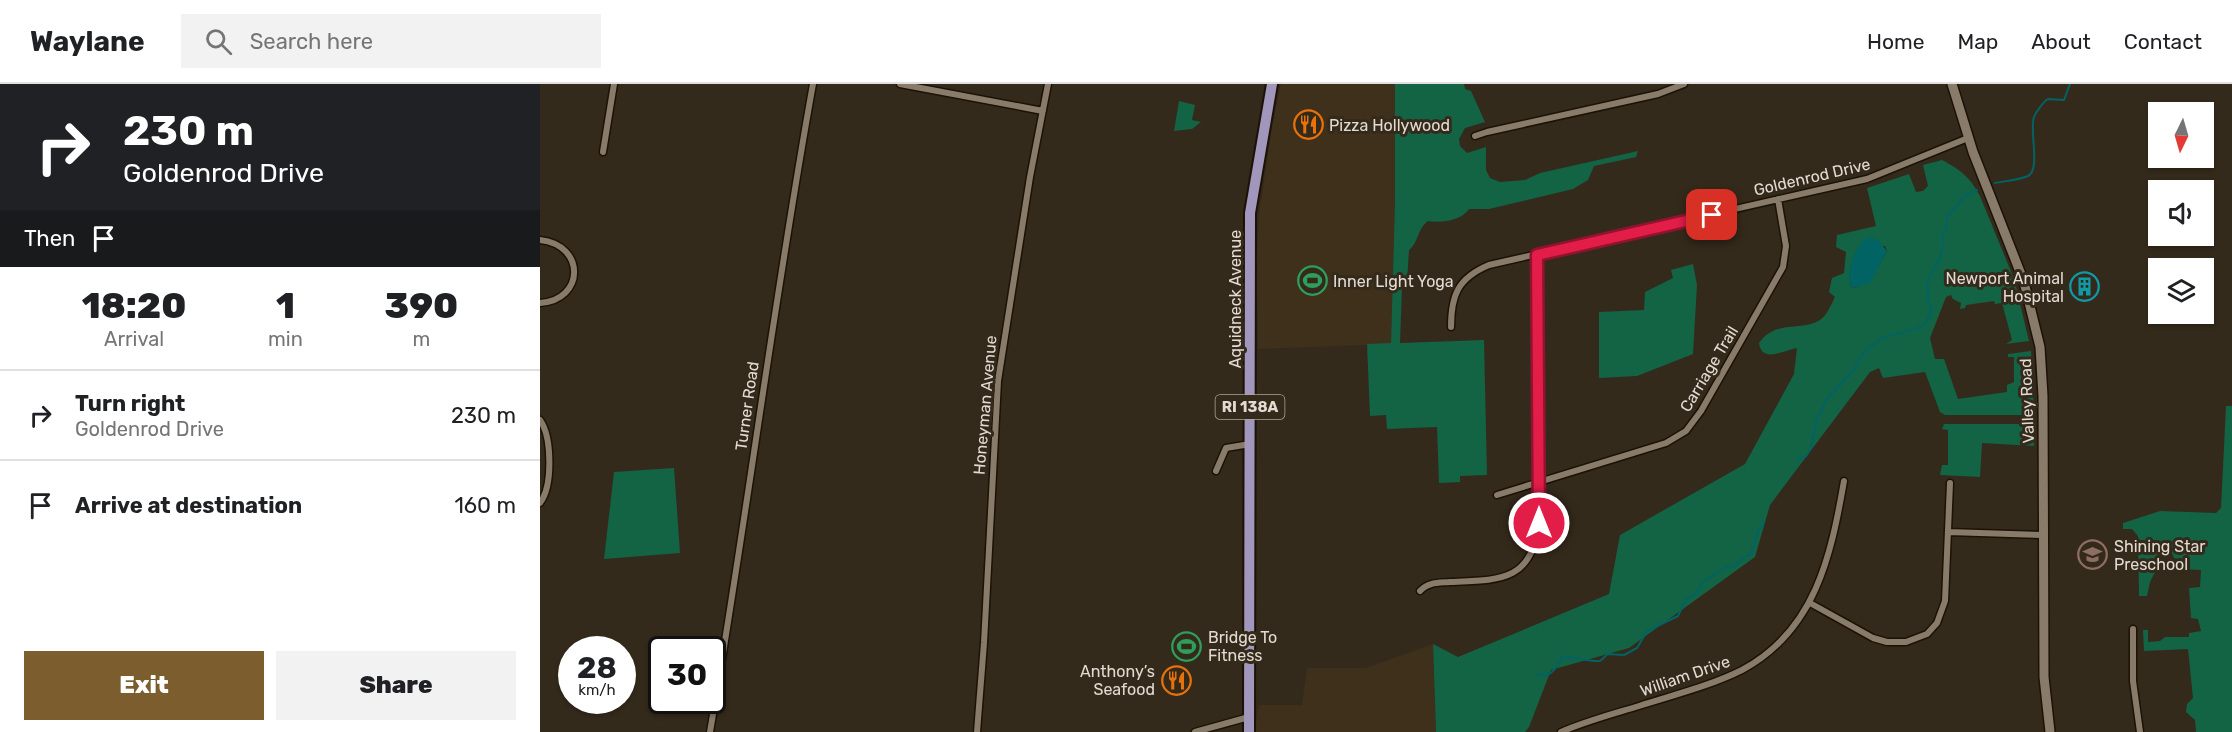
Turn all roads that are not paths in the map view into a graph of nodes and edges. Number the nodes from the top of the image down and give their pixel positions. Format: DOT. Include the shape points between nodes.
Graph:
graph roads {
  1 [pos="614,84"];
  2 [pos="813,84"];
  3 [pos="900,84"];
  4 [pos="1048,84"];
  5 [pos="1272,84"];
  6 [pos="1684,84"];
  7 [pos="1952,84"];
  8 [pos="927,86"];
  9 [pos="1043,111"];
  10 [pos="1474,136"];
  11 [pos="1968,138"];
  12 [pos="603,152"];
  13 [pos="1778,200"];
  14 [pos="540,240"];
  15 [pos="1537,255"];
  16 [pos="540,303"];
  17 [pos="1451,327"];
  18 [pos="540,420"];
  19 [pos="1250,444"];
  20 [pos="1216,471"];
  21 [pos="1844,481"];
  22 [pos="1538,482"];
  23 [pos="1950,483"];
  24 [pos="1497,495"];
  25 [pos="540,502"];
  26 [pos="1948,532"];
  27 [pos="2043,535"];
  28 [pos="1420,591"];
  29 [pos="1810,603"];
  30 [pos="2133,629"];
  31 [pos="1249,717"];
  32 [pos="710,732"];
  33 [pos="977,732"];
  34 [pos="1195,732"];
  35 [pos="1249,732"];
  36 [pos="1561,732"];
  37 [pos="2050,732"];
  38 [pos="2140,732"];
  1 -- 12 [label="street"];
  2 -- 32 [label="street, Turner Road"];
  3 -- 8 [label="street"];
  4 -- 9 [label="street, Honeyman Avenue"];
  5 -- 19 [label="main road, Aquidneck Avenue / RI 138A" via="1250,213"];
  6 -- 10 [label="street" via="1658,94"];
  7 -- 11 [label="main road, Valley Road"];
  8 -- 9 [label="street"];
  9 -- 33 [label="street, Honeyman Avenue" via="998,381"];
  11 -- 13 [label="street, Goldenrod Drive" via="1867,179"];
  11 -- 27 [label="main road, Valley Road" via="2024,282 2040,347"];
  13 -- 15 [label="street, Goldenrod Drive"];
  13 -- 22 [label="street, Carriage Trail" via="1786,246 1783,267 1695,422 1666,443"];
  14 -- 16 [label="street" via="564,249 574,270 566,293 554,301"];
  15 -- 17 [label="street, Goldenrod Drive" via="1489,265 1472,273 1454,298"];
  15 -- 22 [label="street"];
  18 -- 25 [label="street" via="546,435 549,479"];
  19 -- 20 [label="street" via="1226,447"];
  19 -- 31 [label="main road, Aquidneck Avenue / RI 138A"];
  21 -- 29 [label="street, William Drive" via="1833,536"];
  22 -- 24 [label="street, Carriage Trail"];
  22 -- 28 [label="street" via="1537,538 1533,551 1516,571 1497,579 1429,584"];
  23 -- 26 [label="street"];
  26 -- 27 [label="street"];
  26 -- 29 [label="street" via="1945,601 1937,623 1927,634 1906,642 1880,640"];
  27 -- 37 [label="main road, Valley Road" via="2044,677"];
  29 -- 36 [label="street, William Drive" via="1788,635 1743,669"];
  30 -- 38 [label="street" via="2133,681"];
  31 -- 34 [label="street"];
  31 -- 35 [label="main road, Aquidneck Avenue / RI 138A"];
}
